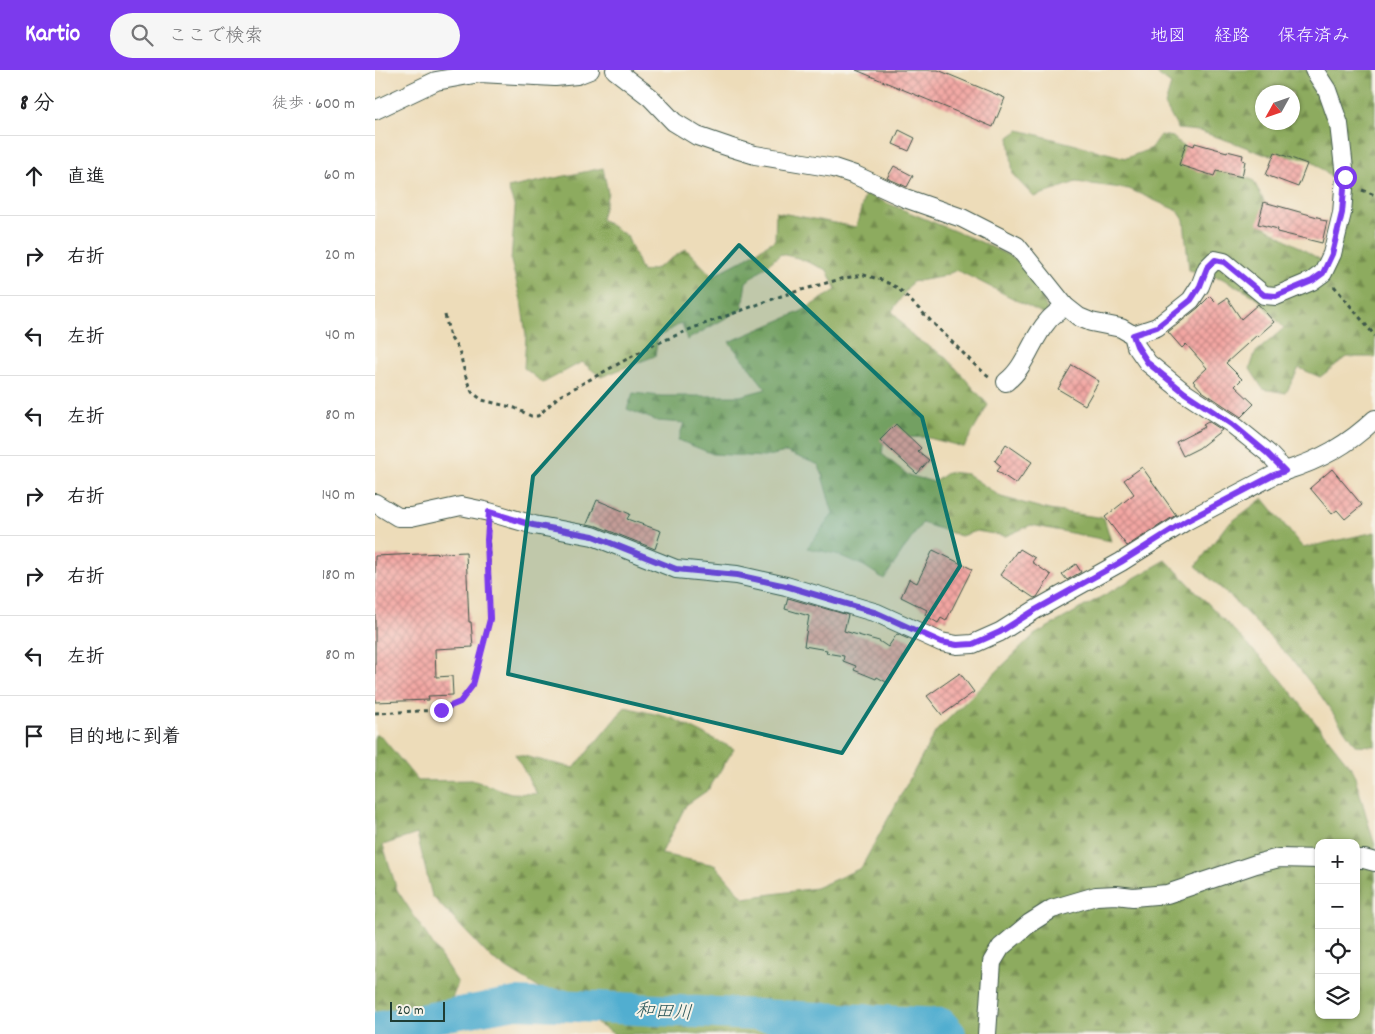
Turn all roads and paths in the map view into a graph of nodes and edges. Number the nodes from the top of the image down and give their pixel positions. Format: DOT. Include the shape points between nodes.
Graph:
graph roads {
  1 [pos="590,70"];
  2 [pos="615,70"];
  3 [pos="1314,70"];
  4 [pos="375,110"];
  5 [pos="1323,273"];
  6 [pos="1065,306"];
  7 [pos="445,315"];
  8 [pos="1133,335"];
  9 [pos="1375,336"];
  10 [pos="1006,382"];
  11 [pos="1375,419"];
  12 [pos="1285,471"];
  13 [pos="375,504"];
  14 [pos="489,512"];
  15 [pos="375,713"];
  16 [pos="1315,859"];
  17 [pos="1360,859"];
  18 [pos="1375,862"];
  19 [pos="987,1034"];
  1 -- 4 [label="street" via="555,77 480,74 436,81"];
  2 -- 6 [label="street" via="650,97 675,122 697,136 755,155 834,168 855,175 905,198 962,218 1017,246"];
  3 -- 5 [label="street" via="1327,90 1339,124 1345,177 1342,213 1332,254"];
  5 -- 8 [label="street" via="1276,296 1264,295 1224,262 1215,260 1207,268 1191,300 1157,327"];
  5 -- 9 [label="path"];
  6 -- 8 [label="street" via="1079,317 1121,328"];
  6 -- 10 [label="street" via="1047,321"];
  7 -- 10 [label="path" via="450,338 459,350 471,392 482,400 515,408 531,416 539,416 558,397 649,347 693,328 784,295 864,275 898,288 975,366 993,379"];
  8 -- 12 [label="street" via="1148,363 1185,393 1232,424"];
  11 -- 12 [label="street" via="1337,449"];
  12 -- 14 [label="street" via="1186,521 1000,632 973,644 957,645 941,642 877,613 786,586 737,575 676,569 593,536 533,525"];
  13 -- 14 [label="street" via="398,517 461,506"];
  14 -- 15 [label="path" via="490,619 473,685 460,702 441,710"];
  16 -- 19 [label="street" via="1279,858 1167,894 1096,896 1052,909 1001,947 992,962"];
  17 -- 18 [label="street"];
}
